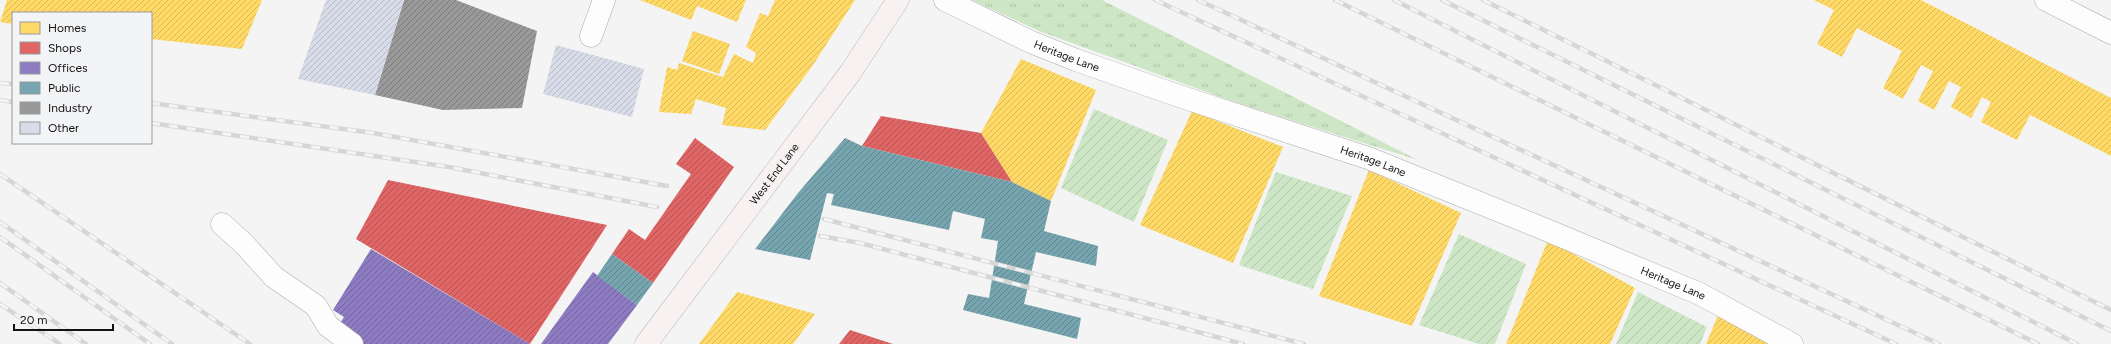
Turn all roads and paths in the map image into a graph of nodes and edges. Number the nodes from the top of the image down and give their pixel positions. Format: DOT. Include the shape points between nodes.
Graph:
graph roads {
  1 [pos="604,0"];
  2 [pos="898,0"];
  3 [pos="945,0"];
  4 [pos="2046,0"];
  5 [pos="2070,5"];
  6 [pos="2111,33"];
  7 [pos="591,36"];
  8 [pos="222,224"];
  9 [pos="352,344"];
  10 [pos="646,344"];
  11 [pos="1792,344"];
  1 -- 7 [label="street"];
  2 -- 10 [label="main road, West End Lane" via="850,72"];
  3 -- 11 [label="street, Heritage Lane" via="1031,42 1076,60 1368,158 1549,230 1700,294"];
  4 -- 5 [label="street"];
  5 -- 6 [label="street"];
  8 -- 9 [label="street" via="274,277 316,306 328,326"];
}
